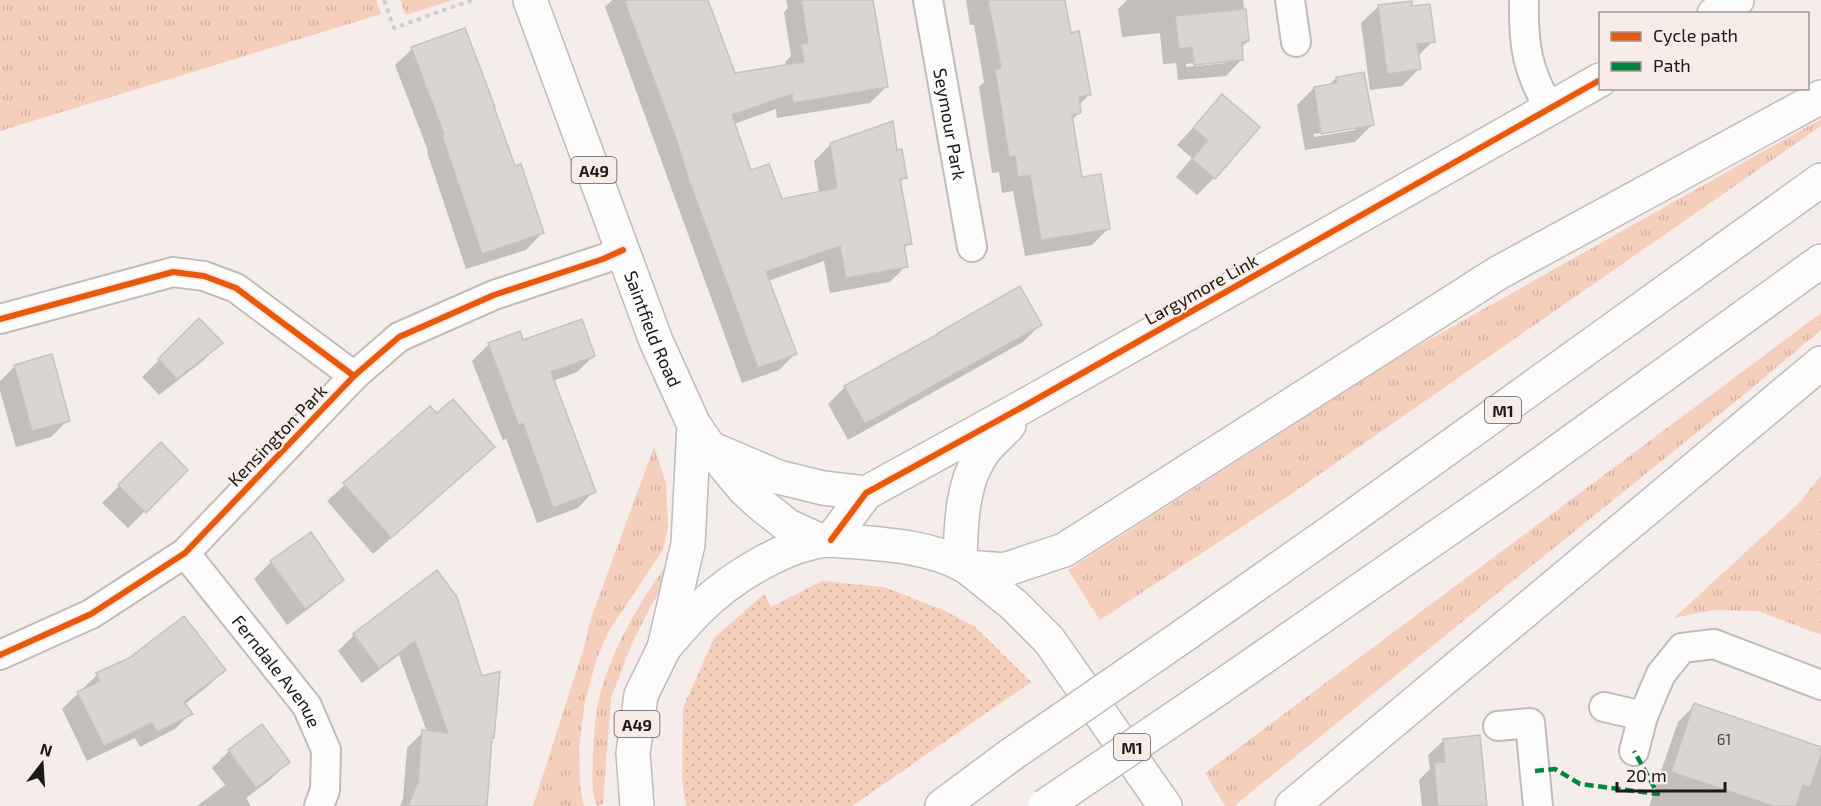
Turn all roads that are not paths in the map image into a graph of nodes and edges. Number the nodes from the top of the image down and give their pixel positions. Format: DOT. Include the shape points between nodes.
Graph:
graph roads {
  1 [pos="530,0"];
  2 [pos="928,0"];
  3 [pos="1290,0"];
  4 [pos="1524,0"];
  5 [pos="1737,0"];
  6 [pos="1717,12"];
  7 [pos="1296,42"];
  8 [pos="1599,81"];
  9 [pos="1821,97"];
  10 [pos="1550,110"];
  11 [pos="1821,180"];
  12 [pos="972,247"];
  13 [pos="623,250"];
  14 [pos="1821,261"];
  15 [pos="0,319"];
  16 [pos="1821,363"];
  17 [pos="354,376"];
  18 [pos="1026,405"];
  19 [pos="702,437"];
  20 [pos="866,493"];
  21 [pos="825,540"];
  22 [pos="185,553"];
  23 [pos="964,565"];
  24 [pos="664,648"];
  25 [pos="0,655"];
  26 [pos="1821,685"];
  27 [pos="1604,707"];
  28 [pos="1643,716"];
  29 [pos="1498,726"];
  30 [pos="1634,751"];
  31 [pos="319,806"];
  32 [pos="637,806"];
  33 [pos="942,806"];
  34 [pos="1044,806"];
  35 [pos="1165,806"];
  36 [pos="1292,806"];
  37 [pos="1538,806"];
  1 -- 13 [label="main road, Saintfield Road / A49"];
  2 -- 12 [label="street, Seymour Park"];
  3 -- 7 [label="street"];
  4 -- 10 [label="street" via="1530,68"];
  5 -- 6 [label="main road"];
  8 -- 10 [label="main road, Largymore Link"];
  9 -- 23 [label="main road" via="1498,273 1064,550 1004,570"];
  10 -- 18 [label="main road, Largymore Link"];
  11 -- 33 [label="main road, M1, bridge" via="1422,468"];
  13 -- 17 [label="street, Kensington Park" via="494,296 399,337"];
  13 -- 19 [label="main road, Saintfield Road / A49" via="656,341"];
  14 -- 34 [label="main road, M1, bridge" via="1513,484"];
  15 -- 17 [label="street" via="173,272 204,276 236,288"];
  16 -- 36 [label="main road"];
  17 -- 22 [label="street, Kensington Park"];
  18 -- 20 [label="main road, Largymore Link"];
  18 -- 23 [label="main road, Largymore Link" via="980,456 969,481 961,528"];
  19 -- 20 [label="main road" via="778,477"];
  19 -- 21 [label="main road, Saintfield Road / A49" via="758,502 788,526"];
  19 -- 24 [label="main road, A49" via="688,544"];
  20 -- 21 [label="main road, Largymore Link"];
  21 -- 23 [label="main road, A49" via="913,547"];
  21 -- 24 [label="main road, A49" via="787,550 738,578 699,609"];
  22 -- 25 [label="street, Kensington Park" via="91,614"];
  22 -- 31 [label="street, Ferndale Avenue" via="307,706 327,750 326,790"];
  23 -- 35 [label="main road, A49" via="1014,605 1048,640"];
  24 -- 32 [label="main road, A49" via="641,695 633,753"];
  26 -- 28 [label="street" via="1714,644 1682,648 1660,674"];
  27 -- 28 [label="street"];
  28 -- 30 [label="street"];
  29 -- 37 [label="street" via="1530,723"];
}
